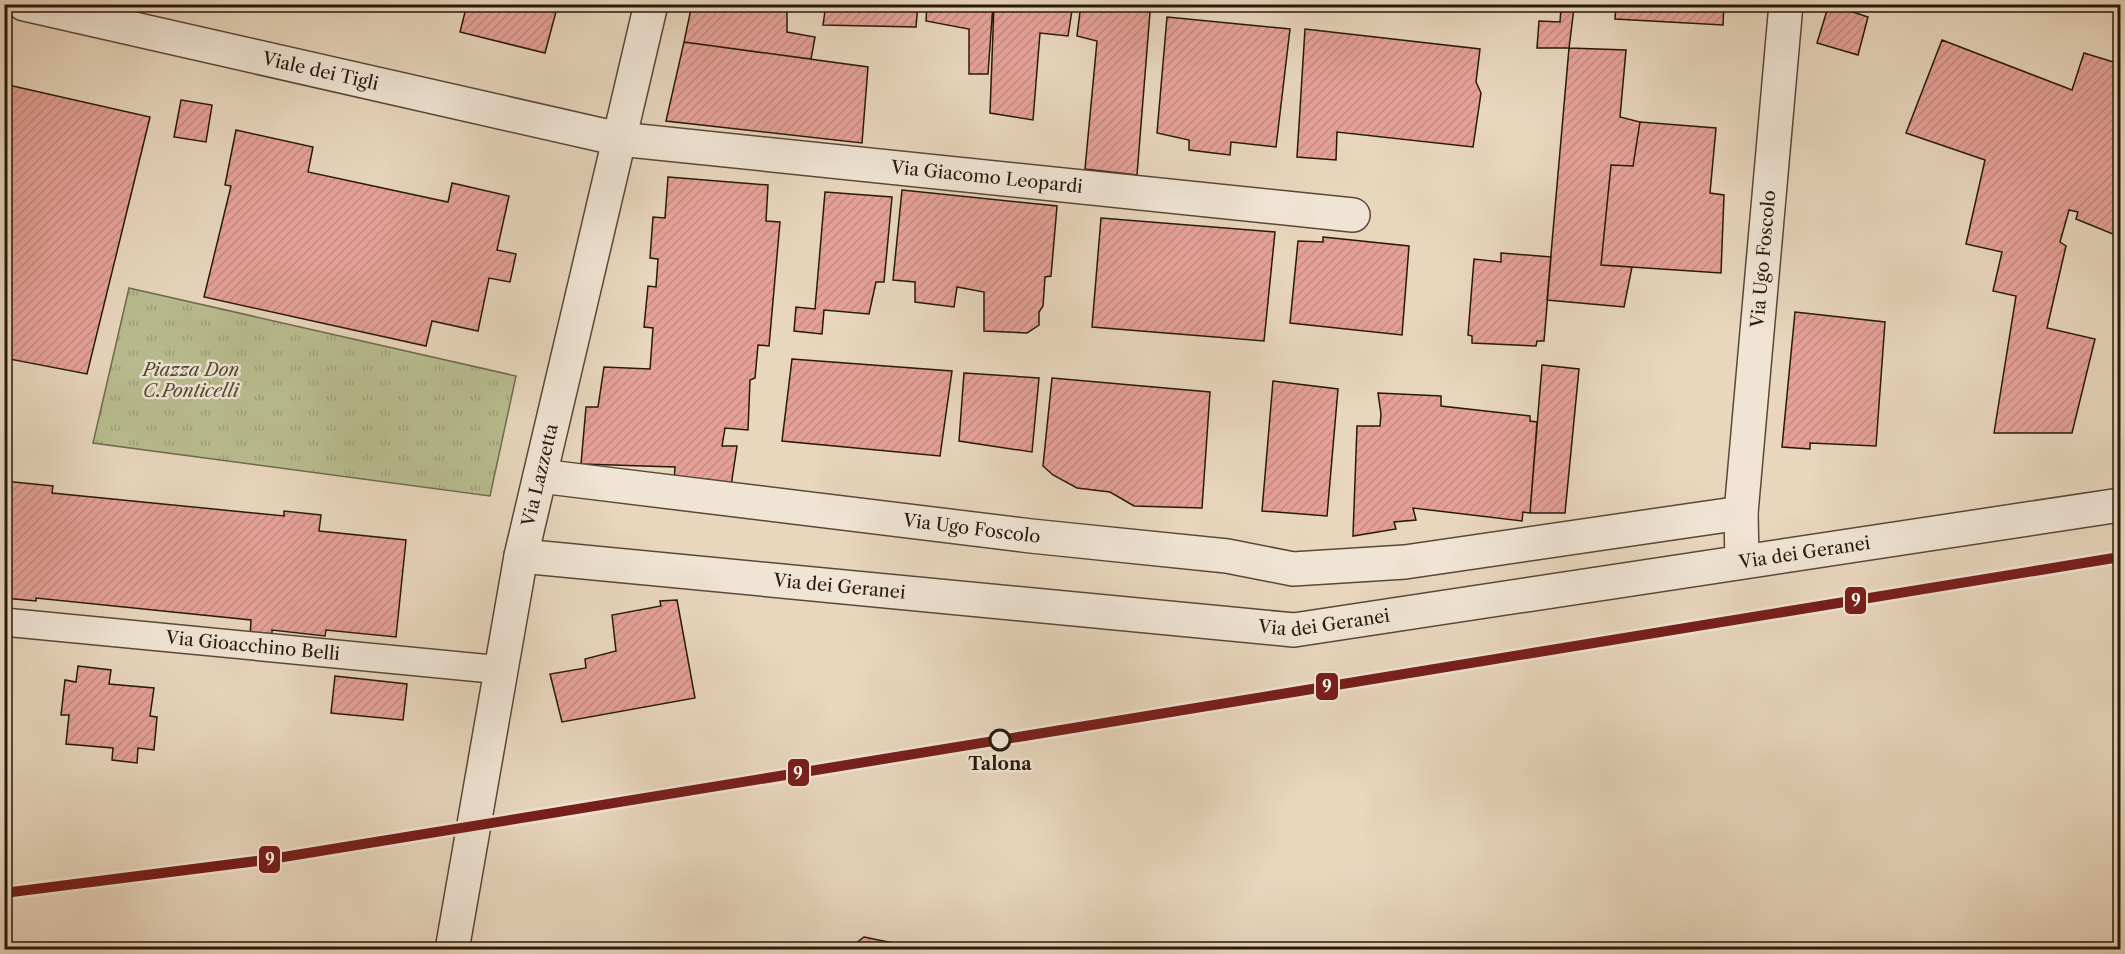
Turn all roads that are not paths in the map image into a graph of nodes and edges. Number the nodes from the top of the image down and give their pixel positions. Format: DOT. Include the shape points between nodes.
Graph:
graph roads {
  1 [pos="24,4"];
  2 [pos="651,4"];
  3 [pos="1786,4"];
  4 [pos="619,139"];
  5 [pos="1353,215"];
  6 [pos="540,476"];
  7 [pos="2121,506"];
  8 [pos="1741,513"];
  9 [pos="521,556"];
  10 [pos="1405,562"];
  11 [pos="1742,562"];
  12 [pos="1432,609"];
  13 [pos="4,622"];
  14 [pos="502,670"];
  15 [pos="452,950"];
  1 -- 4 [label="street, Viale dei Tigli"];
  2 -- 4 [label="street, Via Lazzetta"];
  3 -- 8 [label="street, Via Ugo Foscolo"];
  4 -- 5 [label="street, Via Giacomo Leopardi"];
  4 -- 6 [label="street, Via Lazzetta"];
  6 -- 9 [label="street, Via Lazzetta"];
  6 -- 10 [label="street, Via Ugo Foscolo" via="1227,556 1293,569"];
  7 -- 11 [label="street, Via dei Geranei"];
  8 -- 10 [label="street, Via Ugo Foscolo"];
  8 -- 11 [label="street, Via Ugo Foscolo"];
  9 -- 12 [label="street, Via dei Geranei" via="1294,630"];
  9 -- 14 [label="street, Via Lazzetta"];
  10 -- 12 [label="street"];
  11 -- 12 [label="street, Via dei Geranei"];
  13 -- 14 [label="lane, Via Gioacchino Belli"];
  14 -- 15 [label="street, Via Lazzetta"];
}
